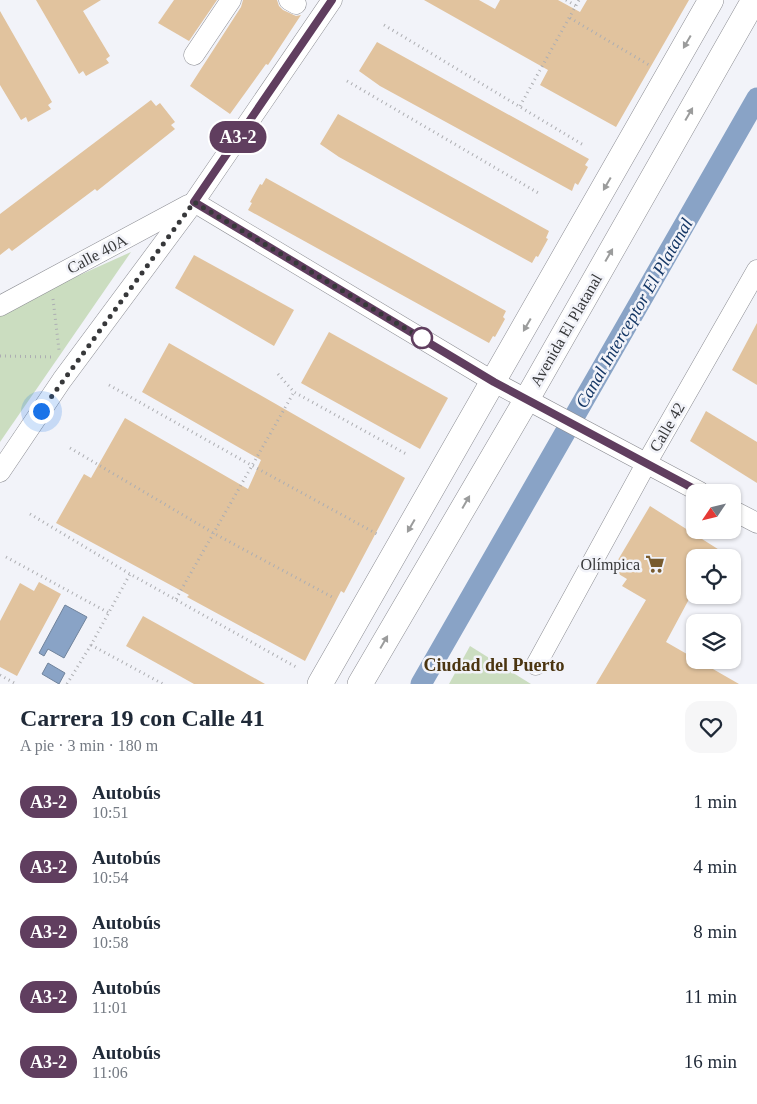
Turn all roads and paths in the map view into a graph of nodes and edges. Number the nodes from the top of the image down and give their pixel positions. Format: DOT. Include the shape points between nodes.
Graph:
graph roads {
  1 [pos="231,0"];
  2 [pos="332,0"];
  3 [pos="566,0"];
  4 [pos="579,0"];
  5 [pos="712,0"];
  6 [pos="754,0"];
  7 [pos="576,6"];
  8 [pos="570,18"];
  9 [pos="384,25"];
  10 [pos="194,55"];
  11 [pos="649,66"];
  12 [pos="348,81"];
  13 [pos="520,106"];
  14 [pos="585,146"];
  15 [pos="540,194"];
  16 [pos="194,202"];
  17 [pos="757,270"];
  18 [pos="48,280"];
  19 [pos="0,306"];
  20 [pos="0,356"];
  21 [pos="278,374"];
  22 [pos="494,382"];
  23 [pos="109,385"];
  24 [pos="294,392"];
  25 [pos="533,403"];
  26 [pos="70,448"];
  27 [pos="408,455"];
  28 [pos="646,464"];
  29 [pos="251,466"];
  30 [pos="0,472"];
  31 [pos="686,485"];
  32 [pos="30,514"];
  33 [pos="741,515"];
  34 [pos="757,523"];
  35 [pos="215,534"];
  36 [pos="377,534"];
  37 [pos="6,557"];
  38 [pos="130,574"];
  39 [pos="334,598"];
  40 [pos="176,599"];
  41 [pos="109,613"];
  42 [pos="91,646"];
  43 [pos="536,665"];
  44 [pos="296,667"];
  45 [pos="0,675"];
  46 [pos="16,684"];
  47 [pos="68,684"];
  48 [pos="163,684"];
  49 [pos="320,684"];
  50 [pos="360,684"];
  1 -- 10 [label="street"];
  2 -- 16 [label="street"];
  3 -- 7 [label="path"];
  4 -- 7 [label="path"];
  5 -- 22 [label="main road, one-way"];
  25 -- 6 [label="main road, Avenida El Platanal, one-way"];
  7 -- 8 [label="path"];
  8 -- 11 [label="path"];
  8 -- 13 [label="path"];
  9 -- 13 [label="path"];
  12 -- 15 [label="path"];
  13 -- 14 [label="path"];
  16 -- 18 [label="street, Calle 40A"];
  16 -- 22 [label="street"];
  16 -- 30 [label="street" via="62,380"];
  17 -- 28 [label="street, Calle 42"];
  18 -- 19 [label="street, Calle 40A"];
  18 -- 20 [label="path" via="60,357"];
  21 -- 24 [label="path"];
  22 -- 25 [label="street"];
  22 -- 49 [label="main road, one-way"];
  23 -- 29 [label="path"];
  24 -- 27 [label="path"];
  24 -- 29 [label="path"];
  25 -- 28 [label="street"];
  50 -- 25 [label="main road, Avenida El Platanal, one-way"];
  26 -- 35 [label="path"];
  28 -- 31 [label="street"];
  28 -- 43 [label="street, Calle 42"];
  29 -- 35 [label="path"];
  29 -- 36 [label="path"];
  32 -- 38 [label="path"];
  33 -- 34 [label="street"];
  35 -- 39 [label="path"];
  35 -- 40 [label="path"];
  37 -- 41 [label="path"];
  38 -- 40 [label="path"];
  38 -- 41 [label="path"];
  40 -- 44 [label="path"];
  41 -- 42 [label="path"];
  42 -- 47 [label="path"];
  42 -- 48 [label="path"];
  45 -- 46 [label="path"];
}
